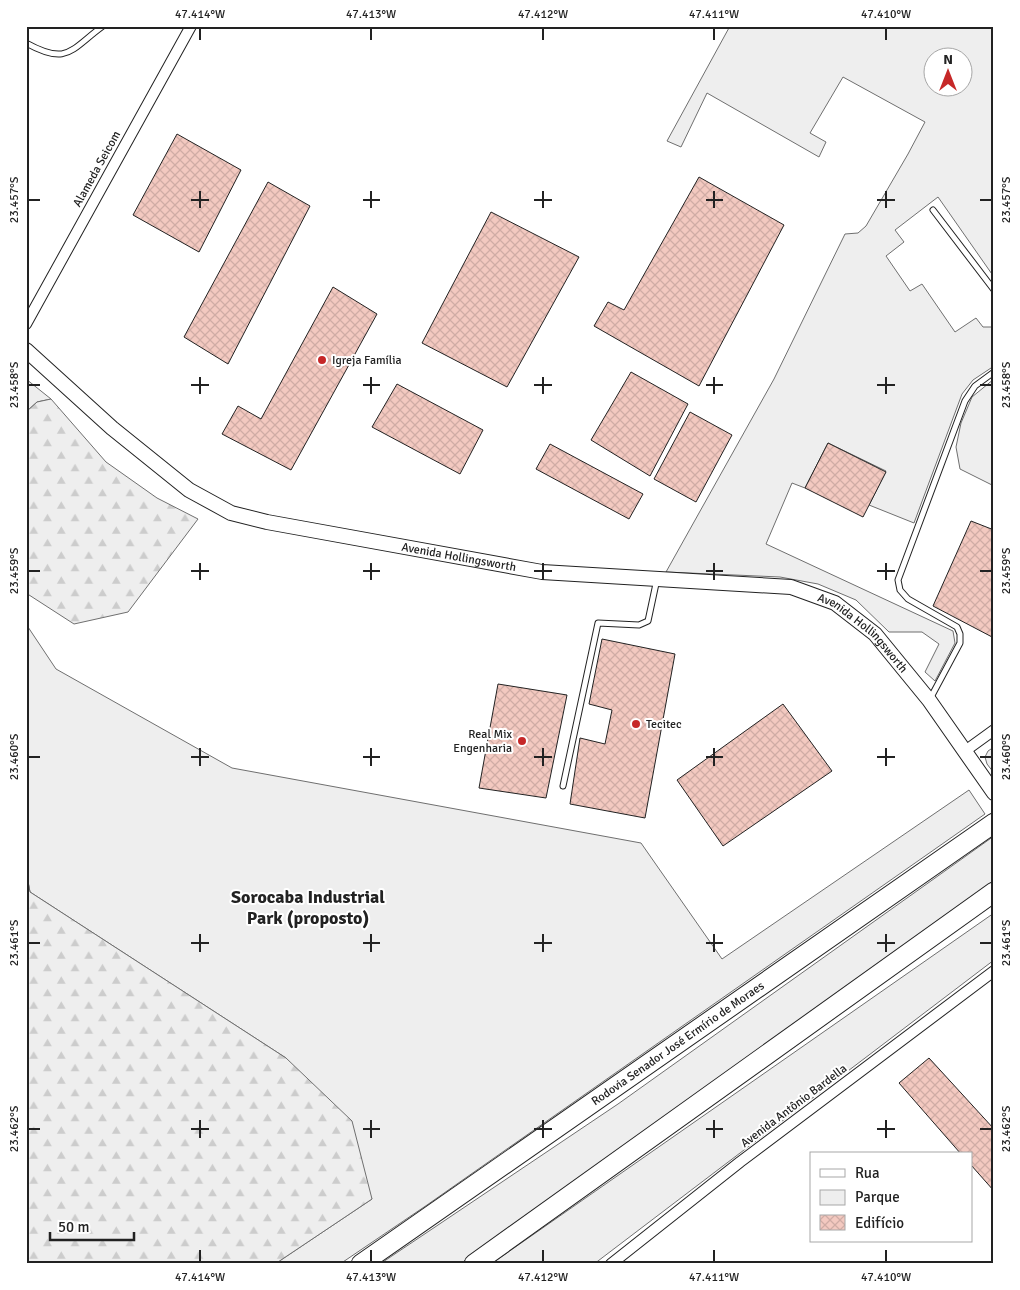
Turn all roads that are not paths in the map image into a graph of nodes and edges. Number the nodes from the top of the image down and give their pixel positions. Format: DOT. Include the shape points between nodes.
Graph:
graph roads {
  1 [pos="102,26"];
  2 [pos="191,26"];
  3 [pos="26,43"];
  4 [pos="933,210"];
  5 [pos="994,290"];
  6 [pos="26,324"];
  7 [pos="26,350"];
  8 [pos="994,372"];
  9 [pos="658,579"];
  10 [pos="929,700"];
  11 [pos="994,730"];
  12 [pos="965,751"];
  13 [pos="563,786"];
  14 [pos="989,787"];
  15 [pos="994,823"];
  16 [pos="994,892"];
  17 [pos="994,971"];
  18 [pos="361,1264"];
  19 [pos="474,1264"];
  20 [pos="611,1264"];
  1 -- 3 [label="lane" via="83,44 66,54 43,52"];
  2 -- 6 [label="street, Alameda Seicom"];
  4 -- 5 [label="lane"];
  7 -- 9 [label="main road, Avenida Hollingsworth" via="112,428 189,490 231,513 542,572"];
  8 -- 10 [label="lane" via="975,386 964,401 898,580 900,590 908,599 957,627 960,634 960,642"];
  9 -- 10 [label="main road, Avenida Hollingsworth" via="791,587 835,603 875,634"];
  9 -- 13 [label="lane" via="648,621 640,625 598,623"];
  10 -- 12 [label="main road, Avenida Hollingsworth"];
  11 -- 12 [label="street"];
  12 -- 14 [label="main road, Avenida Hollingsworth"];
  15 -- 18 [label="highway, Rodovia Senador José Ermírio de Moraes"];
  16 -- 19 [label="highway"];
  17 -- 20 [label="street, Avenida Antônio Bardella" via="740,1162"];
}
